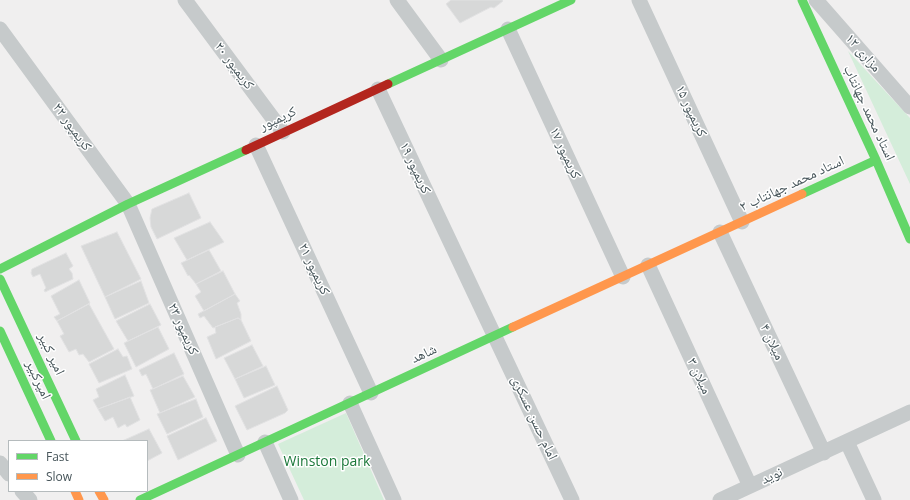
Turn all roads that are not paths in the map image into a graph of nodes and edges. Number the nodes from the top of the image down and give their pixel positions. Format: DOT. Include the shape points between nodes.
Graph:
graph roads {
  1 [pos="185,0"];
  2 [pos="397,0"];
  3 [pos="571,0"];
  4 [pos="639,0"];
  5 [pos="802,0"];
  6 [pos="816,0"];
  7 [pos="0,29"];
  8 [pos="508,29"];
  9 [pos="441,60"];
  10 [pos="378,89"];
  11 [pos="910,107"];
  12 [pos="283,132"];
  13 [pos="256,145"];
  14 [pos="876,160"];
  15 [pos="128,204"];
  16 [pos="742,222"];
  17 [pos="720,232"];
  18 [pos="910,239"];
  19 [pos="648,265"];
  20 [pos="0,269"];
  21 [pos="623,277"];
  22 [pos="0,279"];
  23 [pos="0,331"];
  24 [pos="495,336"];
  25 [pos="371,393"];
  26 [pos="350,403"];
  27 [pos="910,412"];
  28 [pos="51,440"];
  29 [pos="76,440"];
  30 [pos="265,442"];
  31 [pos="847,442"];
  32 [pos="824,452"];
  33 [pos="238,454"];
  34 [pos="0,463"];
  35 [pos="8,473"];
  36 [pos="750,486"];
  37 [pos="23,492"];
  38 [pos="723,499"];
  39 [pos="30,500"];
  40 [pos="140,500"];
  41 [pos="291,500"];
  42 [pos="394,500"];
  43 [pos="572,500"];
  44 [pos="874,500"];
  1 -- 12 [label="street, کریمپور ۲۰"];
  2 -- 9 [label="street"];
  3 -- 8 [label="street, کریمپور"];
  4 -- 16 [label="street, کریمپور ۱۵"];
  5 -- 14 [label="street, استاد محمد جهانتاب"];
  6 -- 11 [label="street, مزاری ۱۲"];
  7 -- 15 [label="street, کریمپور ۲۲"];
  8 -- 9 [label="street, کریمپور"];
  8 -- 21 [label="street, کریمپور ۱۷"];
  9 -- 10 [label="street, کریمپور"];
  10 -- 12 [label="street, کریمپور"];
  10 -- 24 [label="street, کریمپور ۱۹"];
  12 -- 13 [label="street, کریمپور"];
  13 -- 15 [label="street, کریمپور"];
  13 -- 25 [label="street, کریمپور ۲۱"];
  14 -- 16 [label="street, استاد محمد جهانتاب ۲"];
  14 -- 18 [label="street, استاد محمد جهانتاب"];
  15 -- 20 [label="street, کریمپور"];
  15 -- 33 [label="street, کریمپور ۲۳"];
  16 -- 17 [label="street, استاد محمد جهانتاب ۲"];
  17 -- 19 [label="street, شاهد"];
  17 -- 32 [label="street, میلان ۴"];
  19 -- 21 [label="street, شاهد"];
  19 -- 36 [label="street, میلان ۳"];
  21 -- 24 [label="street, شاهد"];
  22 -- 29 [label="street, امیر کبیر"];
  23 -- 28 [label="street, امیرکبیر"];
  24 -- 25 [label="street, شاهد"];
  24 -- 43 [label="street, امام حسن عسکری"];
  25 -- 26 [label="street, شاهد"];
  26 -- 30 [label="street, شاهد"];
  26 -- 42 [label="street"];
  27 -- 31 [label="street, نوید"];
  30 -- 33 [label="street, شاهد"];
  30 -- 41 [label="street"];
  31 -- 32 [label="street, نوید"];
  31 -- 44 [label="street"];
  32 -- 36 [label="street, نوید"];
  33 -- 40 [label="street, شاهد"];
  34 -- 35 [label="street"];
  36 -- 38 [label="street, نوید"];
  37 -- 39 [label="street"];
}
